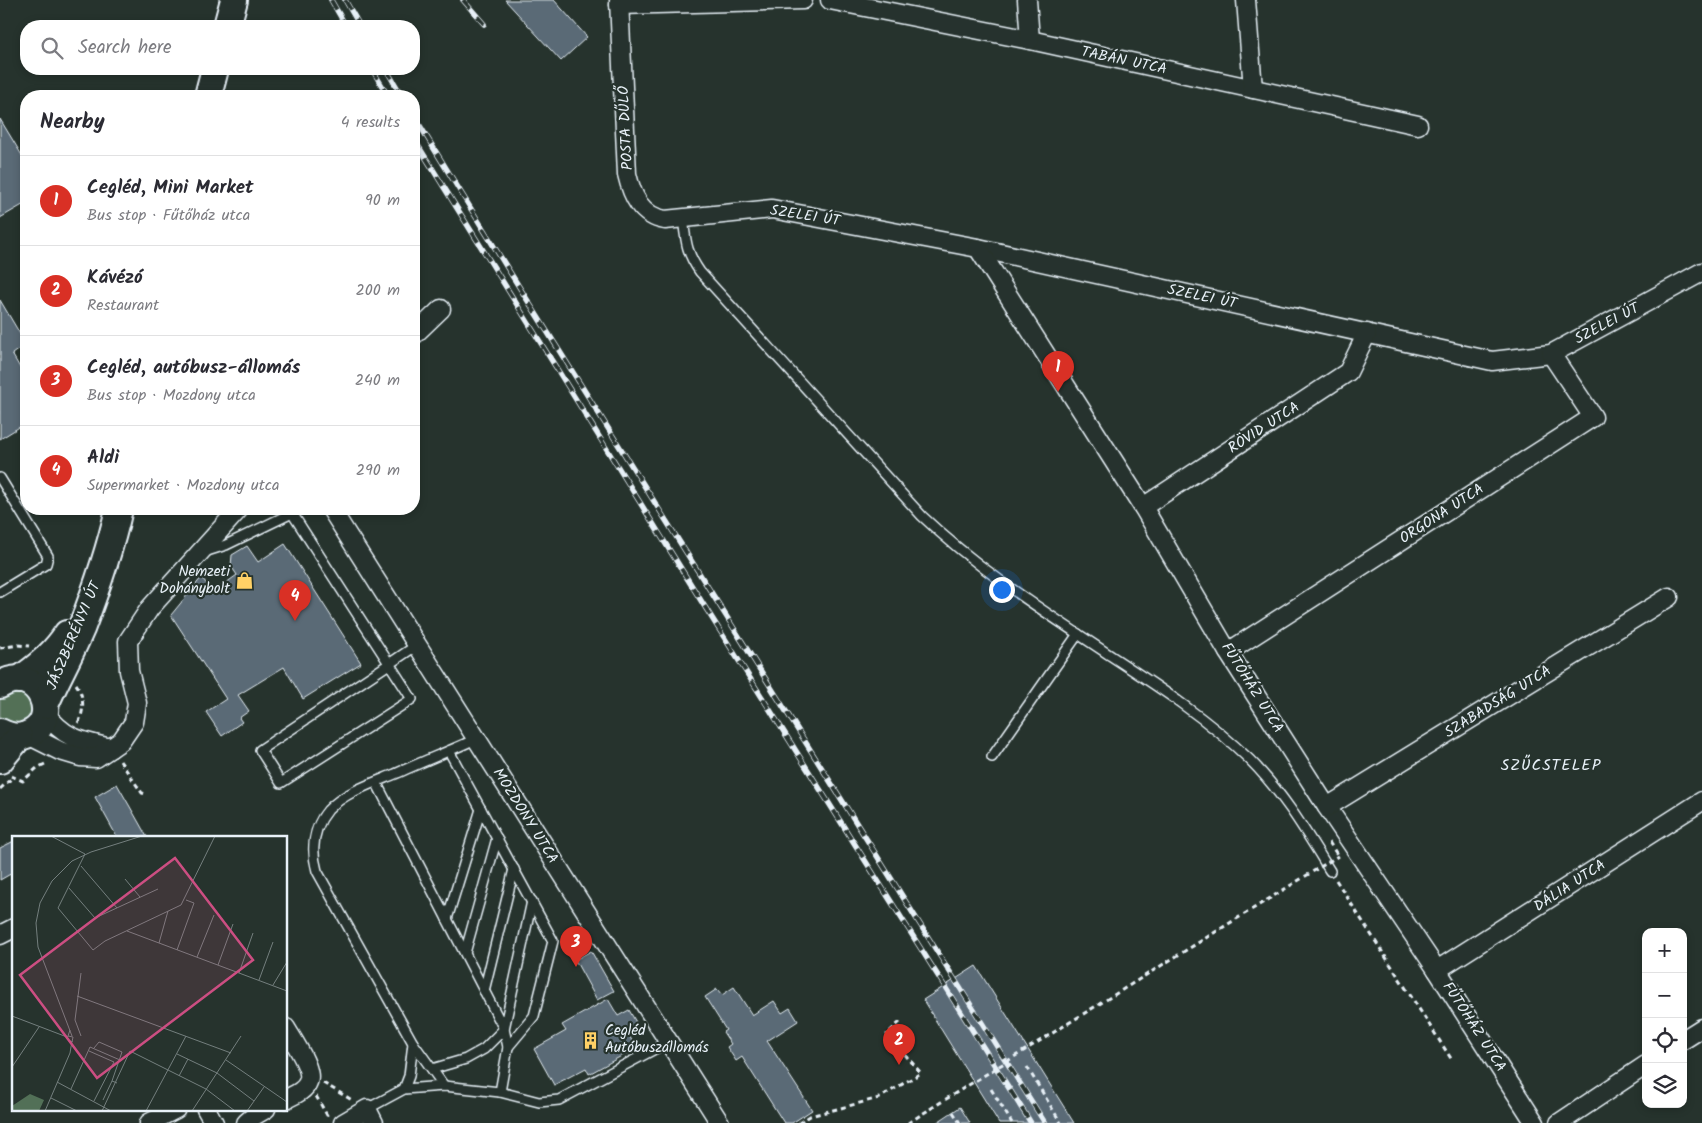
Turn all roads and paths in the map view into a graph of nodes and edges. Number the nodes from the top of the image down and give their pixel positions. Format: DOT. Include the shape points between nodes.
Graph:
graph roads {
  1 [pos="234,0"];
  2 [pos="804,0"];
  3 [pos="830,0"];
  4 [pos="1027,0"];
  5 [pos="1246,0"];
  6 [pos="619,2"];
  7 [pos="229,20"];
  8 [pos="1030,40"];
  9 [pos="213,75"];
  10 [pos="1253,89"];
  11 [pos="210,90"];
  12 [pos="1418,125"];
  13 [pos="683,218"];
  14 [pos="978,248"];
  15 [pos="1702,272"];
  16 [pos="441,309"];
  17 [pos="420,329"];
  18 [pos="1367,333"];
  19 [pos="1551,354"];
  20 [pos="0,478"];
  21 [pos="1143,507"];
  22 [pos="20,510"];
  23 [pos="23,515"];
  24 [pos="118,515"];
  25 [pos="234,515"];
  26 [pos="288,515"];
  27 [pos="298,515"];
  28 [pos="335,515"];
  29 [pos="199,554"];
  30 [pos="103,567"];
  31 [pos="0,592"];
  32 [pos="1669,597"];
  33 [pos="1078,634"];
  34 [pos="417,645"];
  35 [pos="33,646"];
  36 [pos="0,648"];
  37 [pos="1228,652"];
  38 [pos="389,664"];
  39 [pos="8,678"];
  40 [pos="73,682"];
  41 [pos="45,709"];
  42 [pos="75,730"];
  43 [pos="16,735"];
  44 [pos="476,739"];
  45 [pos="111,748"];
  46 [pos="449,751"];
  47 [pos="992,757"];
  48 [pos="50,761"];
  49 [pos="7,770"];
  50 [pos="376,782"];
  51 [pos="0,789"];
  52 [pos="146,794"];
  53 [pos="1702,801"];
  54 [pos="1327,806"];
  55 [pos="481,809"];
  56 [pos="497,838"];
  57 [pos="1338,856"];
  58 [pos="514,869"];
  59 [pos="1330,871"];
  60 [pos="532,901"];
  61 [pos="447,919"];
  62 [pos="12,929"];
  63 [pos="0,935"];
  64 [pos="465,953"];
  65 [pos="1438,970"];
  66 [pos="484,991"];
  67 [pos="900,1022"];
  68 [pos="1702,1028"];
  69 [pos="504,1029"];
  70 [pos="288,1031"];
  71 [pos="1687,1037"];
  72 [pos="668,1042"];
  73 [pos="413,1043"];
  74 [pos="508,1047"];
  75 [pos="1452,1060"];
  76 [pos="1027,1067"];
  77 [pos="1642,1068"];
  78 [pos="432,1069"];
  79 [pos="309,1079"];
  80 [pos="444,1086"];
  81 [pos="404,1089"];
  82 [pos="991,1089"];
  83 [pos="500,1092"];
  84 [pos="288,1098"];
  85 [pos="174,1110"];
  86 [pos="207,1110"];
  87 [pos="953,1112"];
  88 [pos="371,1116"];
  89 [pos="149,1123"];
  90 [pos="214,1123"];
  91 [pos="332,1123"];
  92 [pos="343,1123"];
  93 [pos="720,1123"];
  94 [pos="799,1123"];
  95 [pos="908,1123"];
  96 [pos="960,1123"];
  97 [pos="1012,1123"];
  98 [pos="1061,1123"];
  99 [pos="1535,1123"];
  100 [pos="1559,1123"];
  1 -- 7 [label="main road"];
  2 -- 6 [label="street"];
  3 -- 8 [label="street, TABÁN UTCA"];
  4 -- 8 [label="street"];
  5 -- 10 [label="street"];
  6 -- 13 [label="street, POSTA DŰLŐ" via="630,187 644,210 654,218"];
  8 -- 10 [label="street, TABÁN UTCA"];
  9 -- 11 [label="main road"];
  10 -- 12 [label="street, TABÁN UTCA"];
  13 -- 14 [label="street, SZELEI ÚT" via="772,209"];
  13 -- 33 [label="lane" via="686,247 700,272 905,498 978,565"];
  14 -- 18 [label="street, SZELEI ÚT"];
  14 -- 21 [label="street, FŰTŐHÁZ UTCA"];
  15 -- 19 [label="street, SZELEI ÚT"];
  16 -- 17 [label="street"];
  18 -- 19 [label="street, SZELEI ÚT" via="1492,361"];
  18 -- 21 [label="street, RÖVID UTCA" via="1348,372"];
  19 -- 37 [label="street, ORGONA UTCA" via="1593,417"];
  20 -- 22 [label="lane"];
  21 -- 37 [label="street, FŰTŐHÁZ UTCA"];
  23 -- 31 [label="lane" via="48,556 46,564"];
  24 -- 30 [label="main road, JÁSZBERÉNYI ÚT"];
  25 -- 29 [label="street"];
  26 -- 29 [label="lane" via="226,545"];
  27 -- 38 [label="lane"];
  28 -- 34 [label="street, MOZDONY UTCA"];
  29 -- 45 [label="street" via="150,608 128,641 129,671 137,703 134,722"];
  30 -- 39 [label="main road, JÁSZBERÉNYI ÚT" via="60,645 46,660"];
  30 -- 41 [label="main road, JÁSZBERÉNYI ÚT"];
  32 -- 54 [label="street, SZABADSÁG UTCA"];
  33 -- 47 [label="lane"];
  33 -- 59 [label="lane" via="1159,687 1235,746 1290,806"];
  34 -- 38 [label="lane"];
  34 -- 44 [label="street, MOZDONY UTCA"];
  35 -- 36 [label="path"];
  37 -- 54 [label="street, FŰTŐHÁZ UTCA"];
  38 -- 38 [label="lane" via="260,750 281,783 412,699"];
  39 -- 41 [label="main road" via="26,681 36,687 42,695"];
  40 -- 42 [label="path" via="83,703"];
  41 -- 43 [label="main road, JÁSZBERÉNYI ÚT" via="39,726"];
  41 -- 45 [label="street" via="55,726 70,737"];
  43 -- 45 [label="street" via="80,757 96,758"];
  43 -- 49 [label="main road"];
  44 -- 46 [label="lane"];
  44 -- 72 [label="street, MOZDONY UTCA"];
  45 -- 52 [label="path"];
  46 -- 50 [label="lane"];
  46 -- 55 [label="lane"];
  48 -- 49 [label="path" via="23,781"];
  49 -- 51 [label="path"];
  50 -- 61 [label="lane"];
  50 -- 73 [label="lane" via="340,799 327,812 318,827 313,857 317,871"];
  53 -- 65 [label="street, DÁLIA UTCA"];
  54 -- 65 [label="street, FŰTŐHÁZ UTCA"];
  55 -- 56 [label="lane"];
  55 -- 61 [label="lane"];
  56 -- 58 [label="lane"];
  56 -- 64 [label="lane"];
  57 -- 95 [label="path, bridge"];
  58 -- 60 [label="lane"];
  58 -- 66 [label="lane"];
  59 -- 75 [label="path"];
  60 -- 69 [label="lane"];
  60 -- 74 [label="lane" via="553,941 534,1016"];
  61 -- 64 [label="lane"];
  62 -- 63 [label="street"];
  64 -- 66 [label="lane"];
  65 -- 99 [label="street, FŰTŐHÁZ UTCA"];
  66 -- 69 [label="lane"];
  67 -- 94 [label="path" via="887,1034 922,1073 879,1098 810,1116"];
  68 -- 71 [label="street"];
  69 -- 74 [label="lane"];
  69 -- 78 [label="lane" via="484,1049 466,1060"];
  70 -- 79 [label="street" via="305,1061"];
  72 -- 83 [label="lane" via="559,1100 540,1102"];
  72 -- 93 [label="street, MOZDONY UTCA"];
  73 -- 78 [label="lane"];
  73 -- 81 [label="lane"];
  74 -- 83 [label="lane"];
  76 -- 98 [label="path"];
  77 -- 100 [label="street"];
  78 -- 80 [label="lane"];
  79 -- 84 [label="street" via="301,1091"];
  79 -- 88 [label="path"];
  79 -- 91 [label="path"];
  80 -- 81 [label="lane"];
  80 -- 83 [label="lane"];
  81 -- 88 [label="lane"];
  82 -- 97 [label="path"];
  85 -- 89 [label="street"];
  86 -- 90 [label="street"];
  87 -- 96 [label="path"];
  88 -- 92 [label="street"];
}
